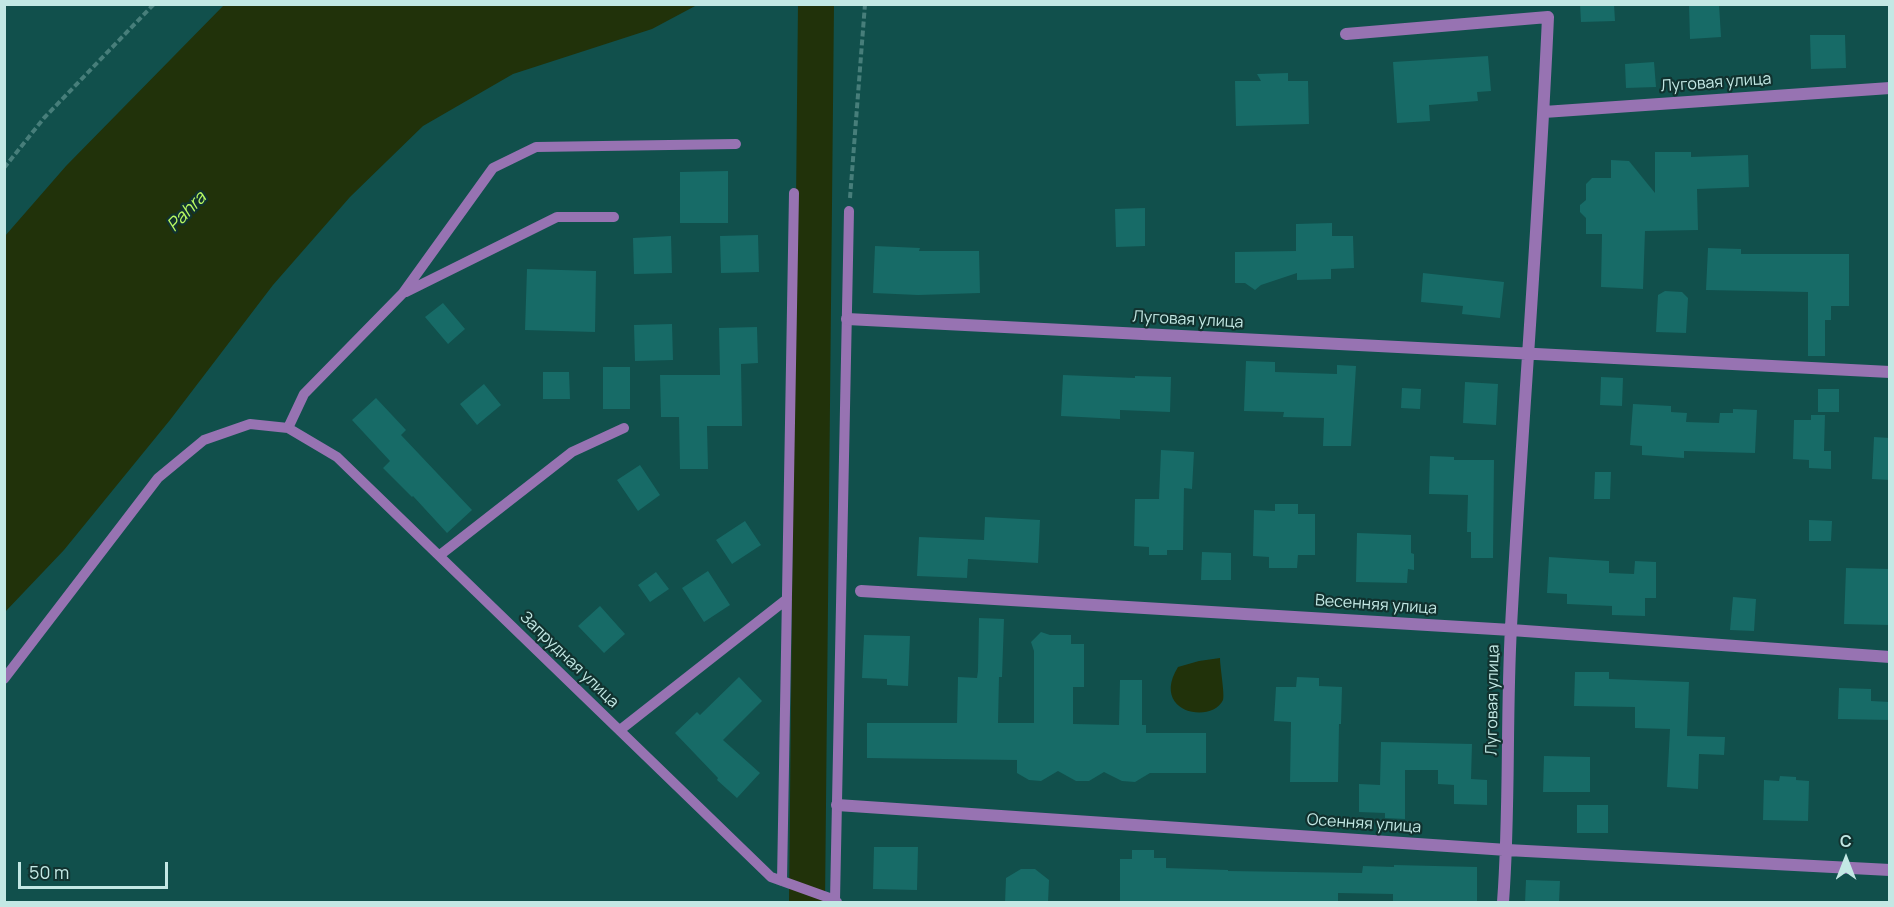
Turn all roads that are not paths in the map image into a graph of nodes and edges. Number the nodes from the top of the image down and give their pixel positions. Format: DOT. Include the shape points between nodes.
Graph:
graph roads {
  1 [pos="1346,34"];
  2 [pos="1890,88"];
  3 [pos="1544,112"];
  4 [pos="736,144"];
  5 [pos="794,194"];
  6 [pos="849,211"];
  7 [pos="614,217"];
  8 [pos="403,293"];
  9 [pos="847,319"];
  10 [pos="1527,354"];
  11 [pos="1890,372"];
  12 [pos="288,428"];
  13 [pos="624,428"];
  14 [pos="440,555"];
  15 [pos="861,591"];
  16 [pos="787,599"];
  17 [pos="1511,630"];
  18 [pos="1890,657"];
  19 [pos="4,679"];
  20 [pos="620,730"];
  21 [pos="837,805"];
  22 [pos="1507,850"];
  23 [pos="1890,870"];
  24 [pos="782,881"];
  25 [pos="836,901"];
  26 [pos="1503,903"];
  1 -- 3 [label="street, Луговая улица" via="1548,17"];
  2 -- 3 [label="street, Луговая улица"];
  3 -- 10 [label="street, Луговая улица"];
  4 -- 8 [label="lane" via="536,147 493,168"];
  5 -- 16 [label="lane"];
  6 -- 9 [label="lane"];
  7 -- 8 [label="lane" via="557,217"];
  8 -- 12 [label="lane" via="304,394"];
  9 -- 10 [label="street, Луговая улица"];
  9 -- 21 [label="lane"];
  10 -- 11 [label="street, Луговая улица"];
  10 -- 17 [label="street, Луговая улица"];
  12 -- 14 [label="lane, Запрудная улица" via="337,456"];
  12 -- 19 [label="lane" via="250,424 204,440 158,478"];
  13 -- 14 [label="lane" via="572,453"];
  14 -- 20 [label="lane, Запрудная улица"];
  15 -- 17 [label="street, Весенняя улица"];
  16 -- 20 [label="lane"];
  16 -- 24 [label="lane"];
  17 -- 18 [label="street, Весенняя улица"];
  17 -- 22 [label="street, Луговая улица"];
  20 -- 24 [label="lane, Запрудная улица" via="771,877"];
  21 -- 22 [label="street, Осенняя улица"];
  21 -- 25 [label="lane"];
  22 -- 23 [label="street, Осенняя улица"];
  22 -- 26 [label="street, Луговая улица"];
  24 -- 25 [label="lane, Запрудная улица"];
}
